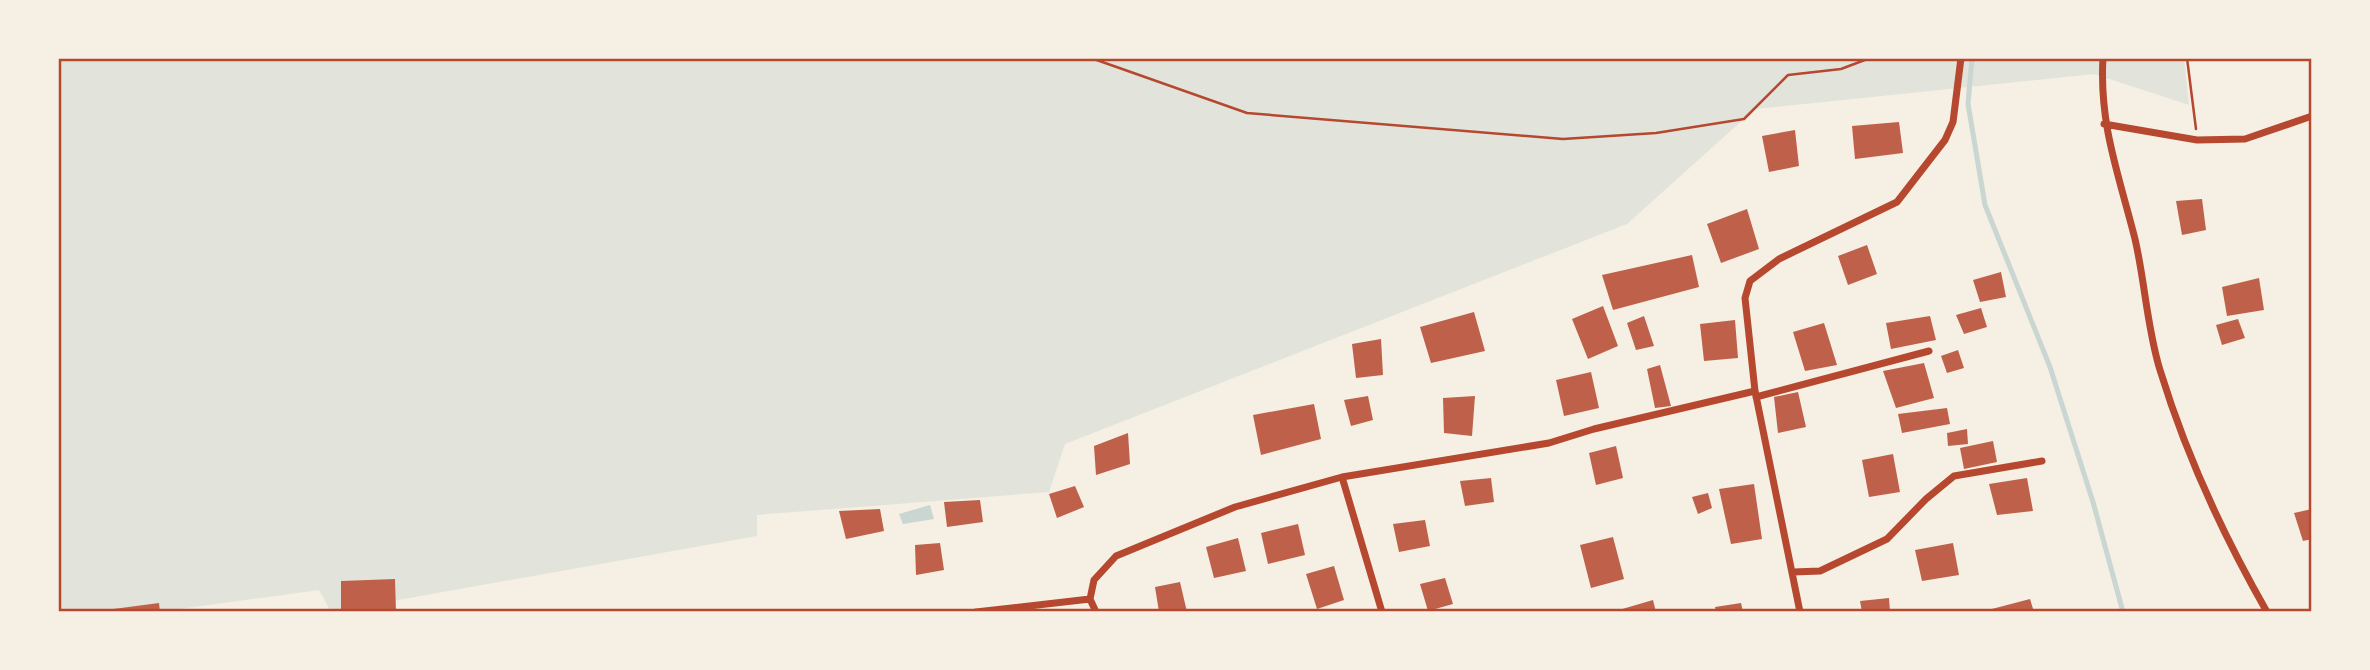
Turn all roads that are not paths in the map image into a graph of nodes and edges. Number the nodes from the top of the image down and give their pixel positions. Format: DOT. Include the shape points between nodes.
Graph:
graph roads {
  1 [pos="1961,58"];
  2 [pos="2103,58"];
  3 [pos="2312,116"];
  4 [pos="2104,124"];
  5 [pos="1929,351"];
  6 [pos="1756,394"];
  7 [pos="2042,461"];
  8 [pos="1342,477"];
  9 [pos="1793,572"];
  10 [pos="1090,599"];
  11 [pos="976,612"];
  12 [pos="1096,612"];
  13 [pos="1382,612"];
  14 [pos="1800,612"];
  15 [pos="2267,612"];
  1 -- 6 [label="street" via="1949,131 1897,202 1779,259 1750,281 1745,298"];
  2 -- 4 [label="street"];
  3 -- 4 [label="street" via="2245,139 2197,140"];
  4 -- 15 [label="street" via="2135,241 2160,368 2205,494"];
  5 -- 6 [label="street"];
  6 -- 8 [label="street" via="1549,443"];
  6 -- 9 [label="street"];
  7 -- 9 [label="street" via="1954,476 1886,539 1820,571"];
  8 -- 10 [label="street" via="1234,506 1116,556 1094,580"];
  8 -- 13 [label="street"];
  9 -- 14 [label="street"];
  10 -- 11 [label="street"];
  10 -- 12 [label="street"];
}
